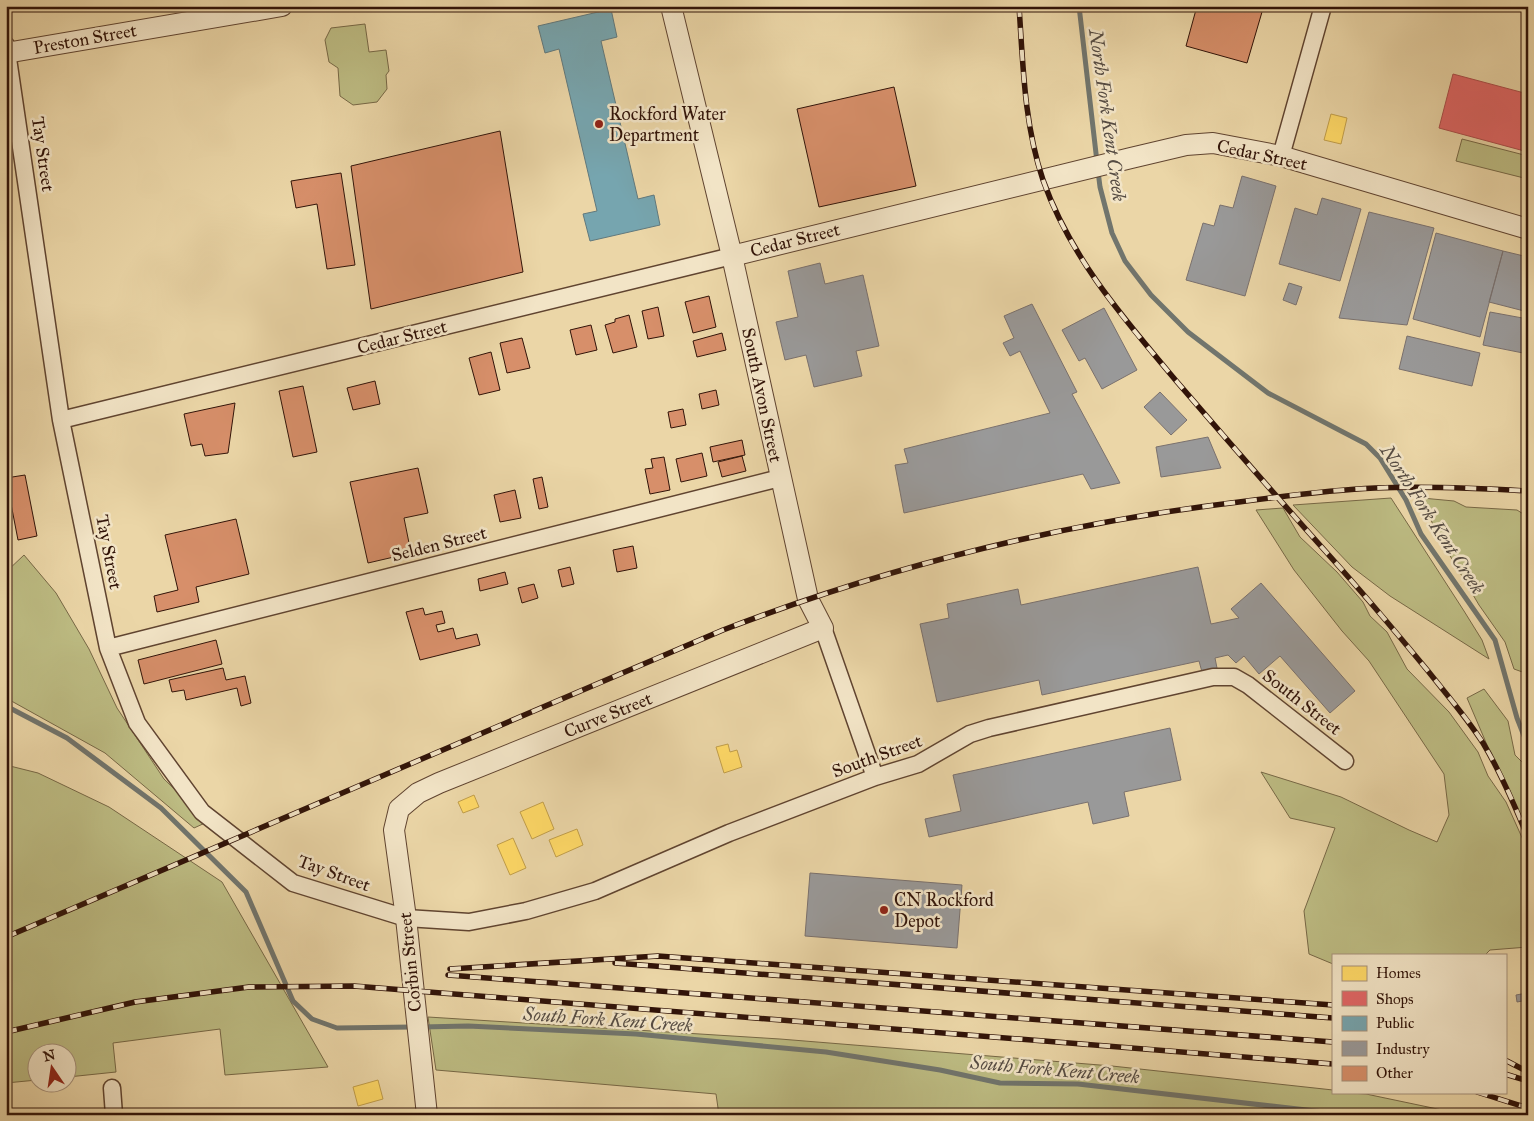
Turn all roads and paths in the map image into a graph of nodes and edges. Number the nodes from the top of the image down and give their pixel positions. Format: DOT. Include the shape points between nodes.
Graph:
graph roads {
  1 [pos="282,6"];
  2 [pos="671,6"];
  3 [pos="1322,6"];
  4 [pos="7,50"];
  5 [pos="1281,156"];
  6 [pos="1528,229"];
  7 [pos="732,256"];
  8 [pos="61,420"];
  9 [pos="780,478"];
  10 [pos="823,628"];
  11 [pos="108,648"];
  12 [pos="1345,761"];
  13 [pos="875,777"];
  14 [pos="399,809"];
  15 [pos="406,918"];
  16 [pos="112,1088"];
  17 [pos="114,1115"];
  18 [pos="427,1115"];
  1 -- 4 [label="street, Preston Street"];
  2 -- 7 [label="street, South Avon Street"];
  3 -- 5 [label="street"];
  4 -- 8 [label="street, Tay Street"];
  5 -- 6 [label="street, Cedar Street"];
  5 -- 7 [label="street, Cedar Street" via="1213,143 1186,145"];
  7 -- 8 [label="street, Cedar Street"];
  7 -- 9 [label="street, South Avon Street"];
  8 -- 11 [label="street, Tay Street"];
  9 -- 10 [label="street, South Avon Street" via="808,599"];
  9 -- 11 [label="street, Selden Street"];
  10 -- 13 [label="street, South Avon Street"];
  10 -- 14 [label="street, Curve Street" via="439,783 418,793"];
  11 -- 15 [label="street, Tay Street" via="138,723 202,812 293,883"];
  12 -- 13 [label="street, South Street" via="1248,685 1234,677 1213,677 989,728 918,764"];
  13 -- 15 [label="street, South Street" via="728,833 595,891 526,911 469,922"];
  14 -- 15 [label="street, Corbin Street" via="394,830"];
  15 -- 18 [label="street, Corbin Street"];
  16 -- 17 [label="street"];
}
